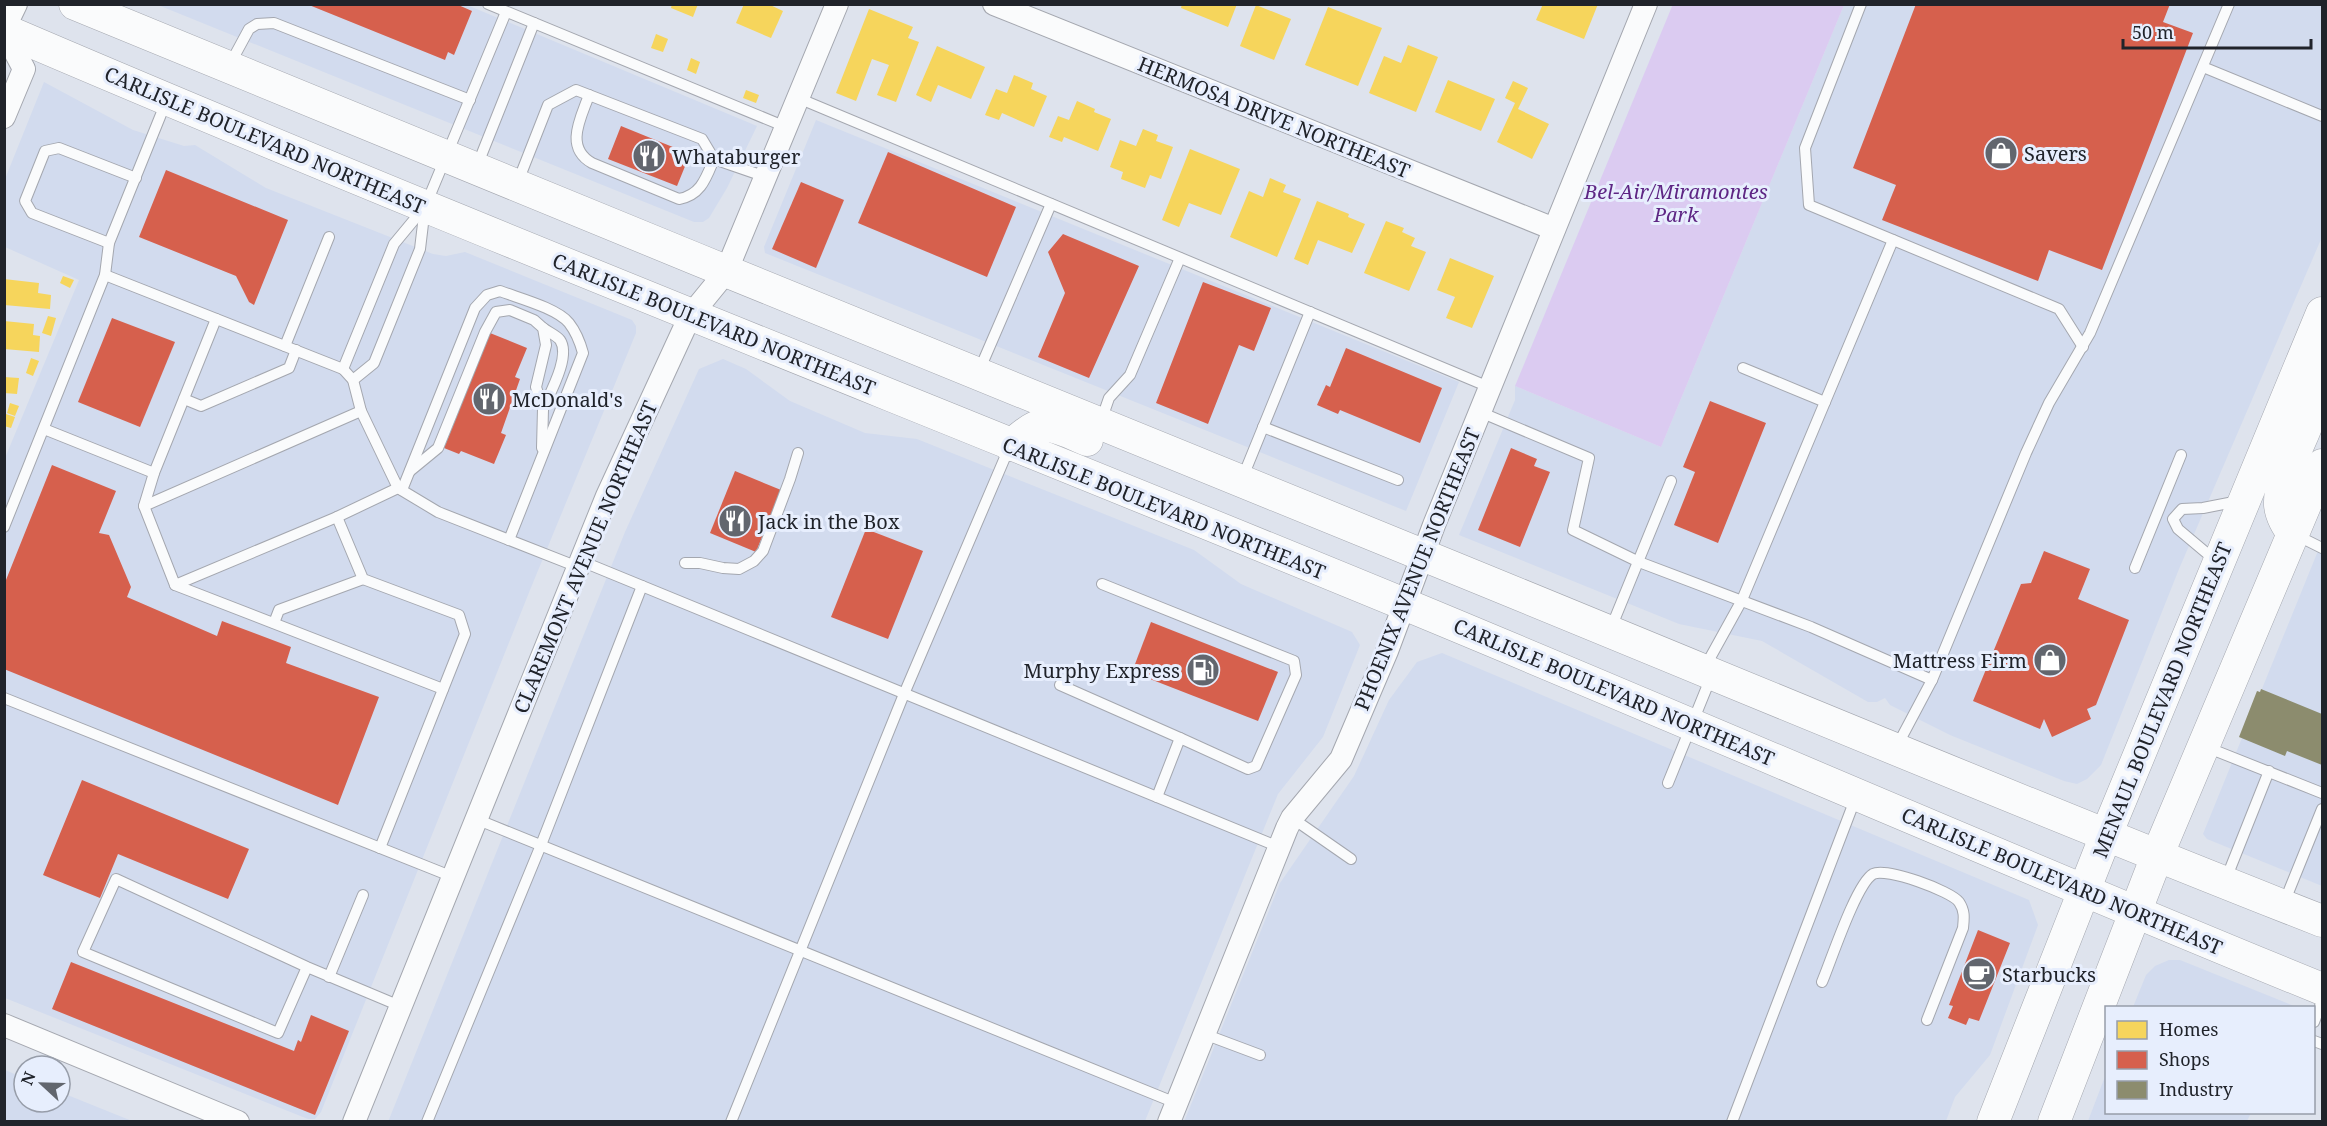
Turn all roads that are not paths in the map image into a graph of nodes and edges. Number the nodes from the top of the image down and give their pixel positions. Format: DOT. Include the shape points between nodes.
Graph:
graph roads {
  1 [pos="15,4"];
  2 [pos="75,4"];
  3 [pos="488,4"];
  4 [pos="837,4"];
  5 [pos="994,4"];
  6 [pos="1646,4"];
  7 [pos="1861,4"];
  8 [pos="2229,4"];
  9 [pos="506,12"];
  10 [pos="534,23"];
  11 [pos="4,30"];
  12 [pos="2203,67"];
  13 [pos="229,68"];
  14 [pos="590,95"];
  15 [pos="798,99"];
  16 [pos="167,100"];
  17 [pos="470,100"];
  18 [pos="2322,116"];
  19 [pos="4,117"];
  20 [pos="786,127"];
  21 [pos="445,157"];
  22 [pos="714,159"];
  23 [pos="476,169"];
  24 [pos="766,177"];
  25 [pos="136,178"];
  26 [pos="516,186"];
  27 [pos="1051,204"];
  28 [pos="425,207"];
  29 [pos="1554,229"];
  30 [pos="329,237"];
  31 [pos="1893,240"];
  32 [pos="109,243"];
  33 [pos="1180,258"];
  34 [pos="726,272"];
  35 [pos="105,275"];
  36 [pos="1310,312"];
  37 [pos="2322,313"];
  38 [pos="690,316"];
  39 [pos="216,319"];
  40 [pos="543,328"];
  41 [pos="2310,344"];
  42 [pos="285,346"];
  43 [pos="2083,347"];
  44 [pos="296,350"];
  45 [pos="1743,368"];
  46 [pos="343,369"];
  47 [pos="978,374"];
  48 [pos="353,380"];
  49 [pos="1490,387"];
  50 [pos="184,399"];
  51 [pos="1825,402"];
  52 [pos="543,410"];
  53 [pos="361,411"];
  54 [pos="1480,412"];
  55 [pos="1100,424"];
  56 [pos="1263,427"];
  57 [pos="44,429"];
  58 [pos="1010,445"];
  59 [pos="798,453"];
  60 [pos="2181,455"];
  61 [pos="542,458"];
  62 [pos="2322,465"];
  63 [pos="409,472"];
  64 [pos="154,473"];
  65 [pos="1398,480"];
  66 [pos="1671,481"];
  67 [pos="1241,482"];
  68 [pos="400,489"];
  69 [pos="2245,500"];
  70 [pos="144,506"];
  71 [pos="2159,508"];
  72 [pos="2176,515"];
  73 [pos="337,517"];
  74 [pos="4,527"];
  75 [pos="2293,534"];
  76 [pos="509,540"];
  77 [pos="2322,548"];
  78 [pos="1422,555"];
  79 [pos="1639,562"];
  80 [pos="685,563"];
  81 [pos="2218,563"];
  82 [pos="579,564"];
  83 [pos="2135,568"];
  84 [pos="363,579"];
  85 [pos="1102,584"];
  86 [pos="175,585"];
  87 [pos="642,586"];
  88 [pos="1742,600"];
  89 [pos="1403,604"];
  90 [pos="274,623"];
  91 [pos="1610,632"];
  92 [pos="1707,672"];
  93 [pos="1932,680"];
  94 [pos="1060,685"];
  95 [pos="443,689"];
  96 [pos="904,694"];
  97 [pos="4,698"];
  98 [pos="1690,724"];
  99 [pos="1180,738"];
  100 [pos="2203,746"];
  101 [pos="1896,749"];
  102 [pos="2269,771"];
  103 [pos="1668,783"];
  104 [pos="2322,793"];
  105 [pos="1857,795"];
  106 [pos="1157,797"];
  107 [pos="2322,809"];
  108 [pos="1292,818"];
  109 [pos="476,819"];
  110 [pos="2106,835"];
  111 [pos="541,845"];
  112 [pos="1279,847"];
  113 [pos="380,848"];
  114 [pos="2157,856"];
  115 [pos="1351,859"];
  116 [pos="453,877"];
  117 [pos="2224,882"];
  118 [pos="2084,891"];
  119 [pos="363,895"];
  120 [pos="2283,905"];
  121 [pos="2135,913"];
  122 [pos="2322,921"];
  123 [pos="802,951"];
  124 [pos="307,968"];
  125 [pos="329,977"];
  126 [pos="1822,982"];
  127 [pos="2322,988"];
  128 [pos="2322,1001"];
  129 [pos="400,1006"];
  130 [pos="2315,1017"];
  131 [pos="1927,1020"];
  132 [pos="4,1025"];
  133 [pos="1203,1034"];
  134 [pos="1260,1055"];
  135 [pos="1172,1112"];
  136 [pos="238,1122"];
  137 [pos="354,1122"];
  138 [pos="427,1122"];
  139 [pos="731,1122"];
  140 [pos="1732,1122"];
  141 [pos="1994,1122"];
  142 [pos="2054,1122"];
  1 -- 11 [label="street"];
  2 -- 13 [label="main road"];
  3 -- 9 [label="lane"];
  4 -- 15 [label="street, CLAREMONT AVENUE NORTHEAST"];
  5 -- 29 [label="street, HERMOSA DRIVE NORTHEAST"];
  6 -- 29 [label="street, PHOENIX AVENUE NORTHEAST"];
  7 -- 31 [label="lane" via="1805,148 1809,205"];
  8 -- 12 [label="lane"];
  9 -- 10 [label="lane"];
  9 -- 17 [label="lane"];
  10 -- 20 [label="lane"];
  10 -- 23 [label="lane"];
  11 -- 16 [label="main road, CARLISLE BOULEVARD NORTHEAST"];
  11 -- 19 [label="street" via="24,69"];
  12 -- 18 [label="lane"];
  12 -- 43 [label="lane"];
  13 -- 17 [label="lane" via="249,29 274,23"];
  13 -- 21 [label="main road"];
  14 -- 22 [label="lane" via="702,139"];
  14 -- 22 [label="lane" via="576,141 578,151 592,163 679,199 698,192"];
  14 -- 26 [label="lane" via="576,90 548,105"];
  15 -- 20 [label="street, CLAREMONT AVENUE NORTHEAST"];
  15 -- 27 [label="lane"];
  16 -- 25 [label="lane"];
  16 -- 28 [label="main road, CARLISLE BOULEVARD NORTHEAST"];
  17 -- 21 [label="lane"];
  20 -- 24 [label="street, CLAREMONT AVENUE NORTHEAST"];
  21 -- 23 [label="main road"];
  21 -- 28 [label="lane"];
  22 -- 24 [label="lane"];
  23 -- 26 [label="main road"];
  24 -- 34 [label="street, CLAREMONT AVENUE NORTHEAST"];
  25 -- 32 [label="lane"];
  25 -- 32 [label="lane" via="58,148 45,151 25,201 32,213"];
  26 -- 34 [label="main road"];
  27 -- 33 [label="lane"];
  27 -- 47 [label="lane"];
  28 -- 38 [label="main road, CARLISLE BOULEVARD NORTHEAST"];
  28 -- 46 [label="lane" via="394,244"];
  28 -- 48 [label="lane" via="420,249 374,363"];
  29 -- 49 [label="street, PHOENIX AVENUE NORTHEAST"];
  30 -- 42 [label="lane"];
  31 -- 43 [label="lane" via="2059,309"];
  31 -- 51 [label="lane"];
  32 -- 35 [label="lane"];
  33 -- 36 [label="lane"];
  33 -- 55 [label="lane" via="1130,375 1108,398"];
  34 -- 38 [label="street, CLAREMONT AVENUE NORTHEAST"];
  34 -- 47 [label="main road"];
  35 -- 39 [label="lane"];
  35 -- 57 [label="lane"];
  36 -- 49 [label="lane"];
  36 -- 56 [label="lane"];
  37 -- 41 [label="main road, MENAUL BOULEVARD NORTHEAST"];
  38 -- 58 [label="main road, CARLISLE BOULEVARD NORTHEAST"];
  38 -- 82 [label="street, CLAREMONT AVENUE NORTHEAST"];
  39 -- 42 [label="lane"];
  39 -- 50 [label="lane"];
  40 -- 52 [label="lane" via="546,345 536,387"];
  40 -- 52 [label="lane" via="559,339 564,351"];
  40 -- 63 [label="lane" via="510,310 496,312 438,448"];
  41 -- 69 [label="main road, MENAUL BOULEVARD NORTHEAST"];
  41 -- 75 [label="main road" via="2317,371 2315,400 2285,478 2280,504 2284,521"];
  42 -- 44 [label="lane"];
  43 -- 93 [label="lane" via="2049,403 2026,453"];
  44 -- 46 [label="lane"];
  44 -- 50 [label="lane" via="289,368 201,406"];
  45 -- 51 [label="lane"];
  46 -- 48 [label="lane"];
  47 -- 55 [label="main road"];
  48 -- 53 [label="lane"];
  49 -- 54 [label="street, PHOENIX AVENUE NORTHEAST"];
  50 -- 64 [label="lane"];
  51 -- 88 [label="lane"];
  52 -- 61 [label="lane"];
  53 -- 68 [label="lane"];
  53 -- 70 [label="lane"];
  54 -- 78 [label="street, PHOENIX AVENUE NORTHEAST"];
  54 -- 79 [label="lane" via="1589,458 1573,530"];
  55 -- 67 [label="main road"];
  56 -- 65 [label="lane"];
  56 -- 67 [label="lane"];
  57 -- 64 [label="lane"];
  57 -- 74 [label="lane"];
  58 -- 67 [label="main road" via="1036,427 1046,426 1188,482"];
  58 -- 89 [label="main road, CARLISLE BOULEVARD NORTHEAST"];
  58 -- 96 [label="lane"];
  59 -- 80 [label="lane" via="763,551 754,561 739,569"];
  60 -- 71 [label="lane"];
  61 -- 63 [label="lane" via="583,353 568,321 500,291 488,295 475,308"];
  61 -- 76 [label="lane"];
  62 -- 75 [label="main road"];
  63 -- 68 [label="lane"];
  64 -- 70 [label="lane"];
  66 -- 79 [label="lane"];
  67 -- 78 [label="main road"];
  68 -- 73 [label="lane"];
  68 -- 76 [label="lane" via="438,512"];
  69 -- 72 [label="lane" via="2182,509"];
  69 -- 81 [label="main road, MENAUL BOULEVARD NORTHEAST"];
  70 -- 86 [label="lane"];
  71 -- 72 [label="lane"];
  71 -- 83 [label="lane"];
  72 -- 81 [label="lane" via="2173,519 2178,529"];
  73 -- 84 [label="lane"];
  73 -- 86 [label="lane"];
  75 -- 77 [label="lane"];
  75 -- 100 [label="main road"];
  76 -- 82 [label="lane"];
  78 -- 89 [label="street, PHOENIX AVENUE NORTHEAST"];
  78 -- 91 [label="main road"];
  79 -- 88 [label="lane"];
  79 -- 91 [label="lane"];
  81 -- 110 [label="main road, MENAUL BOULEVARD NORTHEAST"];
  82 -- 87 [label="lane"];
  82 -- 109 [label="street, CLAREMONT AVENUE NORTHEAST"];
  84 -- 90 [label="lane" via="279,610"];
  84 -- 95 [label="lane" via="459,615 465,634"];
  85 -- 99 [label="lane" via="1294,661 1296,675 1256,766 1248,769"];
  86 -- 90 [label="lane"];
  87 -- 96 [label="lane"];
  87 -- 111 [label="lane"];
  88 -- 92 [label="lane"];
  88 -- 93 [label="lane"];
  89 -- 98 [label="main road, CARLISLE BOULEVARD NORTHEAST"];
  89 -- 108 [label="street, PHOENIX AVENUE NORTHEAST" via="1341,759"];
  90 -- 95 [label="lane"];
  91 -- 92 [label="main road"];
  92 -- 98 [label="lane"];
  92 -- 101 [label="main road"];
  93 -- 101 [label="lane"];
  94 -- 99 [label="lane"];
  95 -- 113 [label="lane"];
  96 -- 106 [label="lane"];
  96 -- 123 [label="lane"];
  97 -- 113 [label="lane"];
  98 -- 103 [label="lane"];
  98 -- 105 [label="main road, CARLISLE BOULEVARD NORTHEAST"];
  99 -- 106 [label="lane"];
  100 -- 102 [label="lane"];
  100 -- 114 [label="main road"];
  101 -- 110 [label="main road"];
  102 -- 104 [label="lane"];
  102 -- 117 [label="lane"];
  105 -- 118 [label="main road, CARLISLE BOULEVARD NORTHEAST"];
  105 -- 140 [label="lane"];
  106 -- 112 [label="lane"];
  107 -- 120 [label="lane"];
  108 -- 112 [label="street, PHOENIX AVENUE NORTHEAST"];
  108 -- 115 [label="lane"];
  109 -- 111 [label="lane"];
  109 -- 116 [label="street, CLAREMONT AVENUE NORTHEAST"];
  110 -- 114 [label="main road"];
  110 -- 118 [label="main road, MENAUL BOULEVARD NORTHEAST"];
  111 -- 123 [label="lane"];
  111 -- 138 [label="lane"];
  112 -- 133 [label="street, PHOENIX AVENUE NORTHEAST"];
  113 -- 116 [label="lane"];
  114 -- 117 [label="main road"];
  114 -- 121 [label="main road"];
  116 -- 129 [label="street, CLAREMONT AVENUE NORTHEAST"];
  117 -- 120 [label="main road"];
  118 -- 121 [label="main road, CARLISLE BOULEVARD NORTHEAST"];
  118 -- 141 [label="main road, MENAUL BOULEVARD NORTHEAST"];
  119 -- 125 [label="lane"];
  120 -- 122 [label="main road"];
  121 -- 127 [label="main road, CARLISLE BOULEVARD NORTHEAST"];
  121 -- 142 [label="main road"];
  123 -- 135 [label="lane"];
  123 -- 139 [label="lane"];
  124 -- 124 [label="lane" via="278,1033 83,952 116,879"];
  124 -- 125 [label="lane"];
  125 -- 129 [label="lane"];
  126 -- 131 [label="lane" via="1861,886 1874,874 1886,872 1913,879 1958,900 1964,914 1963,928"];
  128 -- 130 [label="lane"];
  129 -- 137 [label="street, CLAREMONT AVENUE NORTHEAST"];
  132 -- 136 [label="street"];
  133 -- 134 [label="lane"];
  133 -- 135 [label="street, PHOENIX AVENUE NORTHEAST"];
}
